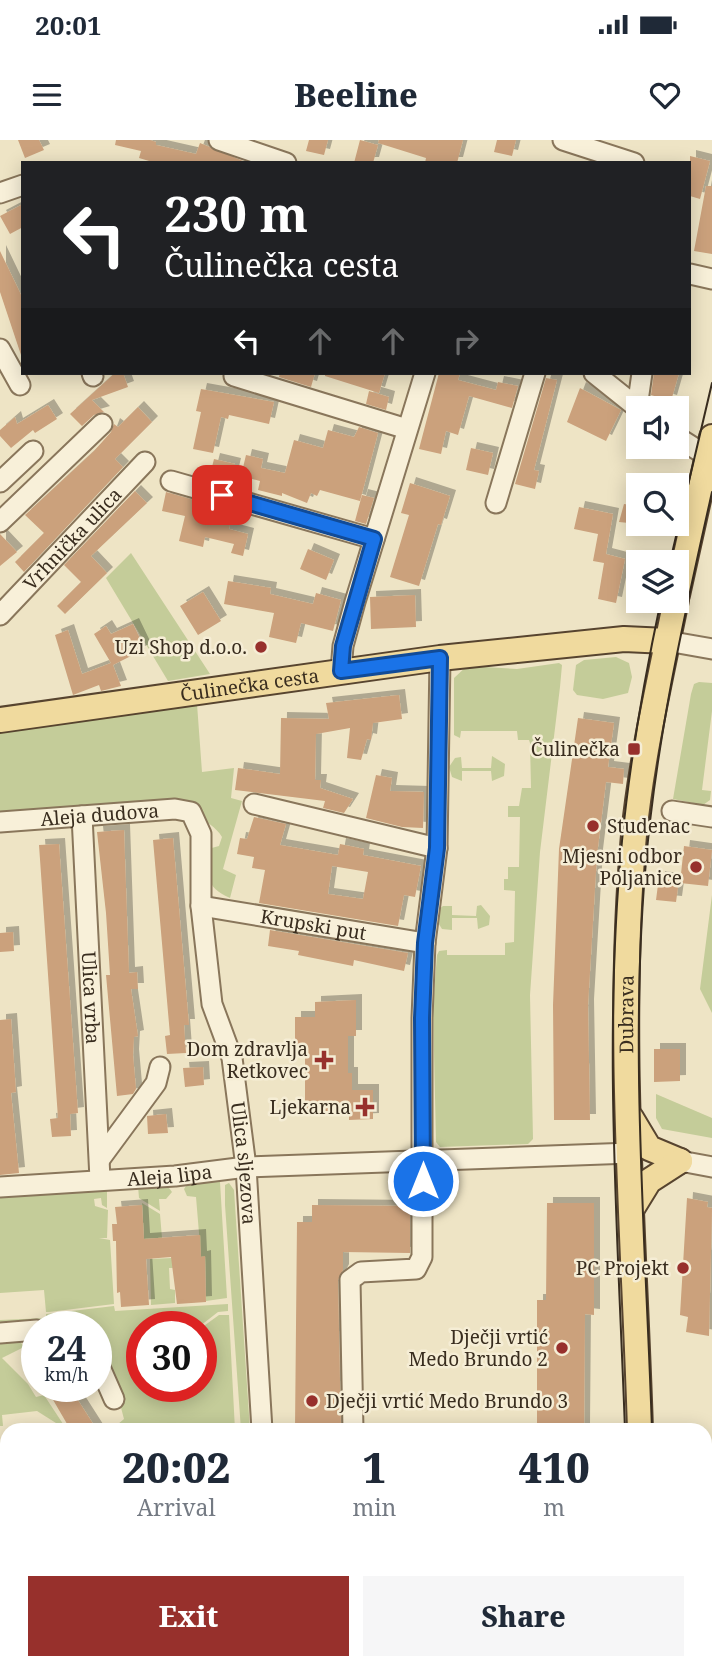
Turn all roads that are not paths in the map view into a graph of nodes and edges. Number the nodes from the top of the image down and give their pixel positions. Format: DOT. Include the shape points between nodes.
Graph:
graph roads {
  1 [pos="219,140"];
  2 [pos="563,140"];
  3 [pos="280,161"];
  4 [pos="628,161"];
  5 [pos="21,186"];
  6 [pos="0,193"];
  7 [pos="691,274"];
  8 [pos="712,279"];
  9 [pos="0,349"];
  10 [pos="420,375"];
  11 [pos="534,375"];
  12 [pos="597,375"];
  13 [pos="642,375"];
  14 [pos="234,376"];
  15 [pos="20,385"];
  16 [pos="639,396"];
  17 [pos="626,398"];
  18 [pos="103,424"];
  19 [pos="407,429"];
  20 [pos="689,440"];
  21 [pos="710,446"];
  22 [pos="33,451"];
  23 [pos="145,462"];
  24 [pos="171,481"];
  25 [pos="0,482"];
  26 [pos="496,503"];
  27 [pos="0,522"];
  28 [pos="374,539"];
  29 [pos="687,550"];
  30 [pos="673,613"];
  31 [pos="0,615"];
  32 [pos="667,641"];
  33 [pos="712,649"];
  34 [pos="440,658"];
  35 [pos="341,671"];
  36 [pos="0,720"];
  37 [pos="254,804"];
  38 [pos="672,811"];
  39 [pos="82,816"];
  40 [pos="195,817"];
  41 [pos="712,817"];
  42 [pos="0,822"];
  43 [pos="437,848"];
  44 [pos="201,906"];
  45 [pos="425,943"];
  46 [pos="160,1067"];
  47 [pos="629,1115"];
  48 [pos="631,1153"];
  49 [pos="680,1161"];
  50 [pos="423,1163"];
  51 [pos="246,1167"];
  52 [pos="712,1167"];
  53 [pos="100,1169"];
  54 [pos="0,1187"];
  55 [pos="633,1207"];
  56 [pos="21,1332"];
  57 [pos="0,1333"];
  58 [pos="112,1394"];
  59 [pos="114,1399"];
  60 [pos="262,1423"];
  61 [pos="353,1423"];
  62 [pos="640,1423"];
  1 -- 3 [label="street"];
  2 -- 4 [label="street"];
  5 -- 6 [label="street"];
  7 -- 8 [label="street"];
  9 -- 15 [label="street"];
  10 -- 19 [label="street"];
  11 -- 26 [label="street"];
  12 -- 17 [label="street"];
  13 -- 16 [label="street"];
  14 -- 19 [label="street"];
  18 -- 27 [label="street"];
  19 -- 28 [label="street"];
  20 -- 21 [label="street"];
  21 -- 29 [label="main road"];
  22 -- 25 [label="street"];
  23 -- 31 [label="street, Vrhnička ulica"];
  24 -- 28 [label="street"];
  28 -- 35 [label="street" via="343,646"];
  30 -- 32 [label="main road, Dubrava"];
  32 -- 33 [label="street"];
  32 -- 34 [label="main road, Čulinečka cesta" via="624,639"];
  32 -- 47 [label="main road, Dubrava" via="640,788 632,864 627,984"];
  34 -- 35 [label="main road, Čulinečka cesta"];
  34 -- 43 [label="street"];
  35 -- 36 [label="main road, Čulinečka cesta"];
  37 -- 43 [label="street"];
  38 -- 41 [label="street"];
  39 -- 40 [label="street, Aleja dudova" via="175,809"];
  39 -- 42 [label="street, Aleja dudova"];
  39 -- 53 [label="street, Ulica vrba"];
  40 -- 44 [label="street, Ulica sljezova" via="201,834"];
  43 -- 45 [label="street"];
  44 -- 45 [label="street, Krupski put"];
  44 -- 51 [label="street, Ulica sljezova" via="212,1004 232,1058"];
  45 -- 50 [label="street"];
  46 -- 53 [label="street" via="156,1083"];
  47 -- 48 [label="main road, Dubrava"];
  47 -- 49 [label="main road" via="649,1148"];
  48 -- 50 [label="street, Aleja lipa"];
  48 -- 55 [label="main road, Dubrava"];
  49 -- 52 [label="street"];
  49 -- 55 [label="main road" via="649,1181"];
  50 -- 51 [label="street, Aleja lipa"];
  50 -- 61 [label="street" via="422,1257 416,1269 361,1272 350,1280"];
  51 -- 53 [label="street, Aleja lipa" via="175,1176"];
  51 -- 60 [label="street, Ulica sljezova"];
  53 -- 54 [label="street, Aleja lipa"];
  55 -- 62 [label="main road, Dubrava"];
  56 -- 57 [label="street"];
  58 -- 59 [label="street"];
}
